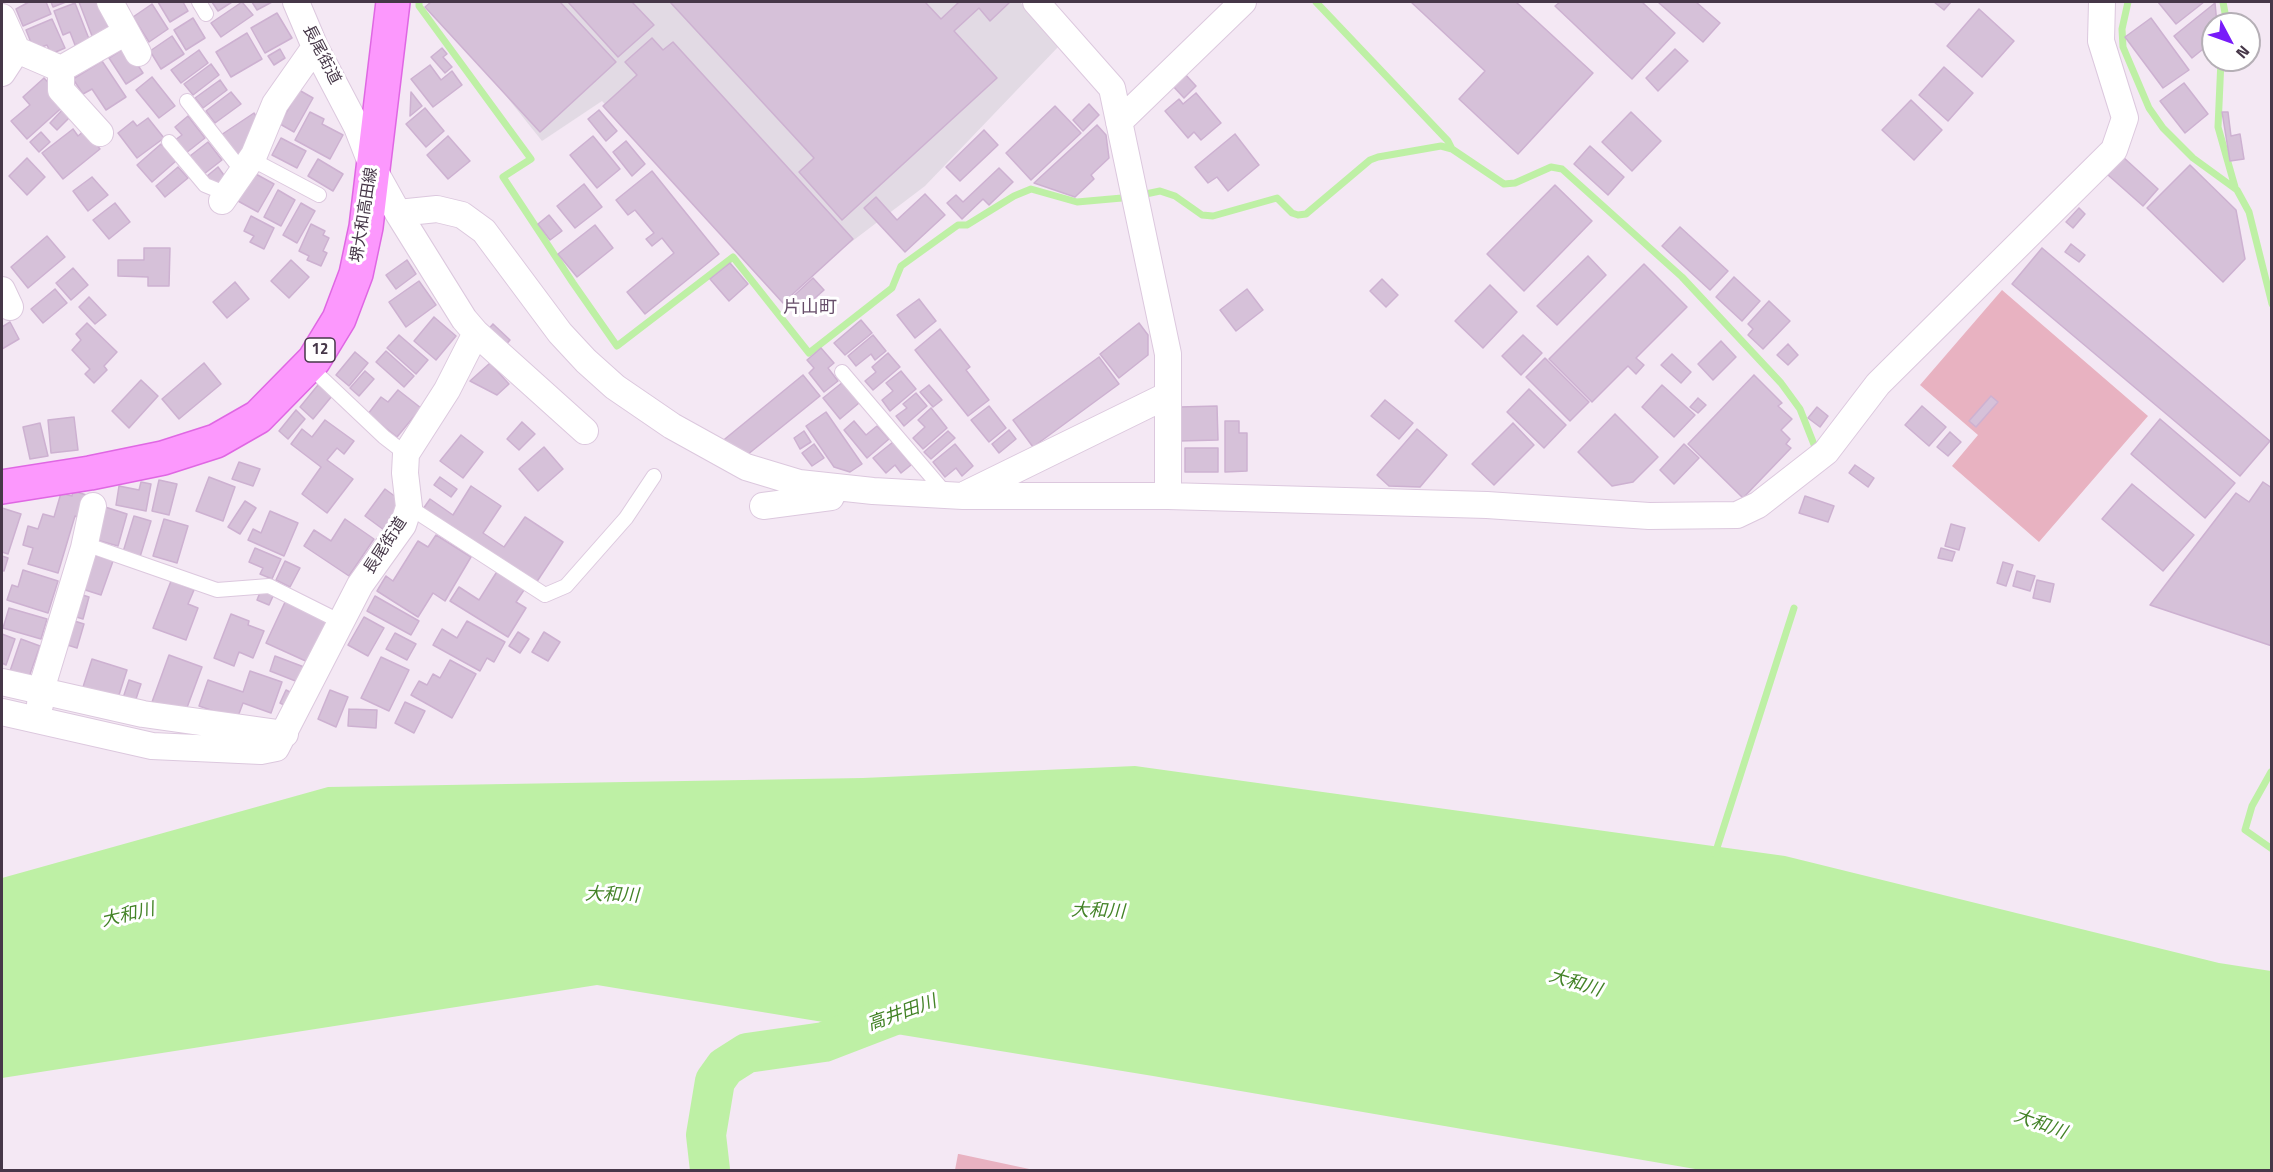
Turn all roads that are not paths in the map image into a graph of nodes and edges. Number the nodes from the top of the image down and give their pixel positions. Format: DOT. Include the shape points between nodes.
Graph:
graph roads {
  1 [pos="110,2"];
  2 [pos="296,2"];
  3 [pos="393,2"];
  4 [pos="1035,2"];
  5 [pos="1243,2"];
  6 [pos="2102,2"];
  7 [pos="2,17"];
  8 [pos="315,47"];
  9 [pos="17,50"];
  10 [pos="61,69"];
  11 [pos="2,73"];
  12 [pos="187,100"];
  13 [pos="1119,122"];
  14 [pos="100,133"];
  15 [pos="169,142"];
  16 [pos="247,165"];
  17 [pos="373,168"];
  18 [pos="319,195"];
  19 [pos="225,197"];
  20 [pos="398,213"];
  21 [pos="476,333"];
  22 [pos="309,366"];
  23 [pos="842,372"];
  24 [pos="1168,395"];
  25 [pos="585,431"];
  26 [pos="406,454"];
  27 [pos="654,476"];
  28 [pos="2,487"];
  29 [pos="873,491"];
  30 [pos="955,496"];
  31 [pos="1168,496"];
  32 [pos="93,506"];
  33 [pos="763,506"];
  34 [pos="409,507"];
  35 [pos="85,544"];
  36 [pos="341,622"];
  37 [pos="2,682"];
  38 [pos="41,690"];
  39 [pos="2,712"];
  40 [pos="39,719"];
  41 [pos="285,734"];
  1 -- 10 [label="street" via="132,43"];
  2 -- 8 [label="street, 長尾街道"];
  3 -- 17 [label="main road, 堺大和高田線 / 12"];
  4 -- 13 [label="street" via="1112,88"];
  5 -- 13 [label="street"];
  6 -- 31 [label="street" via="2101,41 2125,118 2114,150 1878,384 1826,452 1758,505 1737,515 1649,516 1487,506"];
  7 -- 9 [label="street"];
  8 -- 16 [label="street" via="275,104"];
  8 -- 17 [label="street, 長尾街道"];
  9 -- 10 [label="street"];
  9 -- 11 [label="street"];
  10 -- 14 [label="street" via="61,90"];
  12 -- 16 [label="lane"];
  13 -- 24 [label="street" via="1168,354"];
  15 -- 19 [label="lane" via="205,185"];
  16 -- 18 [label="lane"];
  16 -- 19 [label="street"];
  17 -- 20 [label="street, 長尾街道"];
  17 -- 22 [label="main road, 堺大和高田線 / 12" via="356,274 339,319"];
  20 -- 21 [label="street, 長尾街道"];
  20 -- 29 [label="street" via="437,209 462,215 484,231 560,333 586,361 615,387 672,426 746,467 799,483"];
  21 -- 25 [label="street, 長尾街道"];
  21 -- 26 [label="street" via="447,390"];
  22 -- 26 [label="lane"];
  22 -- 28 [label="main road, 堺大和高田線 / 12" via="258,417 216,441 163,458"];
  23 -- 30 [label="lane"];
  24 -- 30 [label="street"];
  24 -- 31 [label="street"];
  26 -- 34 [label="street, 長尾街道"];
  27 -- 34 [label="lane" via="626,518 566,586 545,595"];
  29 -- 30 [label="street"];
  29 -- 33 [label="street"];
  30 -- 31 [label="street"];
  32 -- 35 [label="street"];
  34 -- 36 [label="street, 長尾街道" via="403,525 360,585"];
  35 -- 36 [label="lane" via="217,590 269,586"];
  35 -- 38 [label="street"];
  36 -- 41 [label="street, 長尾街道"];
  37 -- 38 [label="street"];
  38 -- 40 [label="street"];
  38 -- 41 [label="street" via="143,714"];
  39 -- 40 [label="street, 長尾街道"];
  40 -- 41 [label="street, 長尾街道" via="152,746 261,751 276,748"];
}
